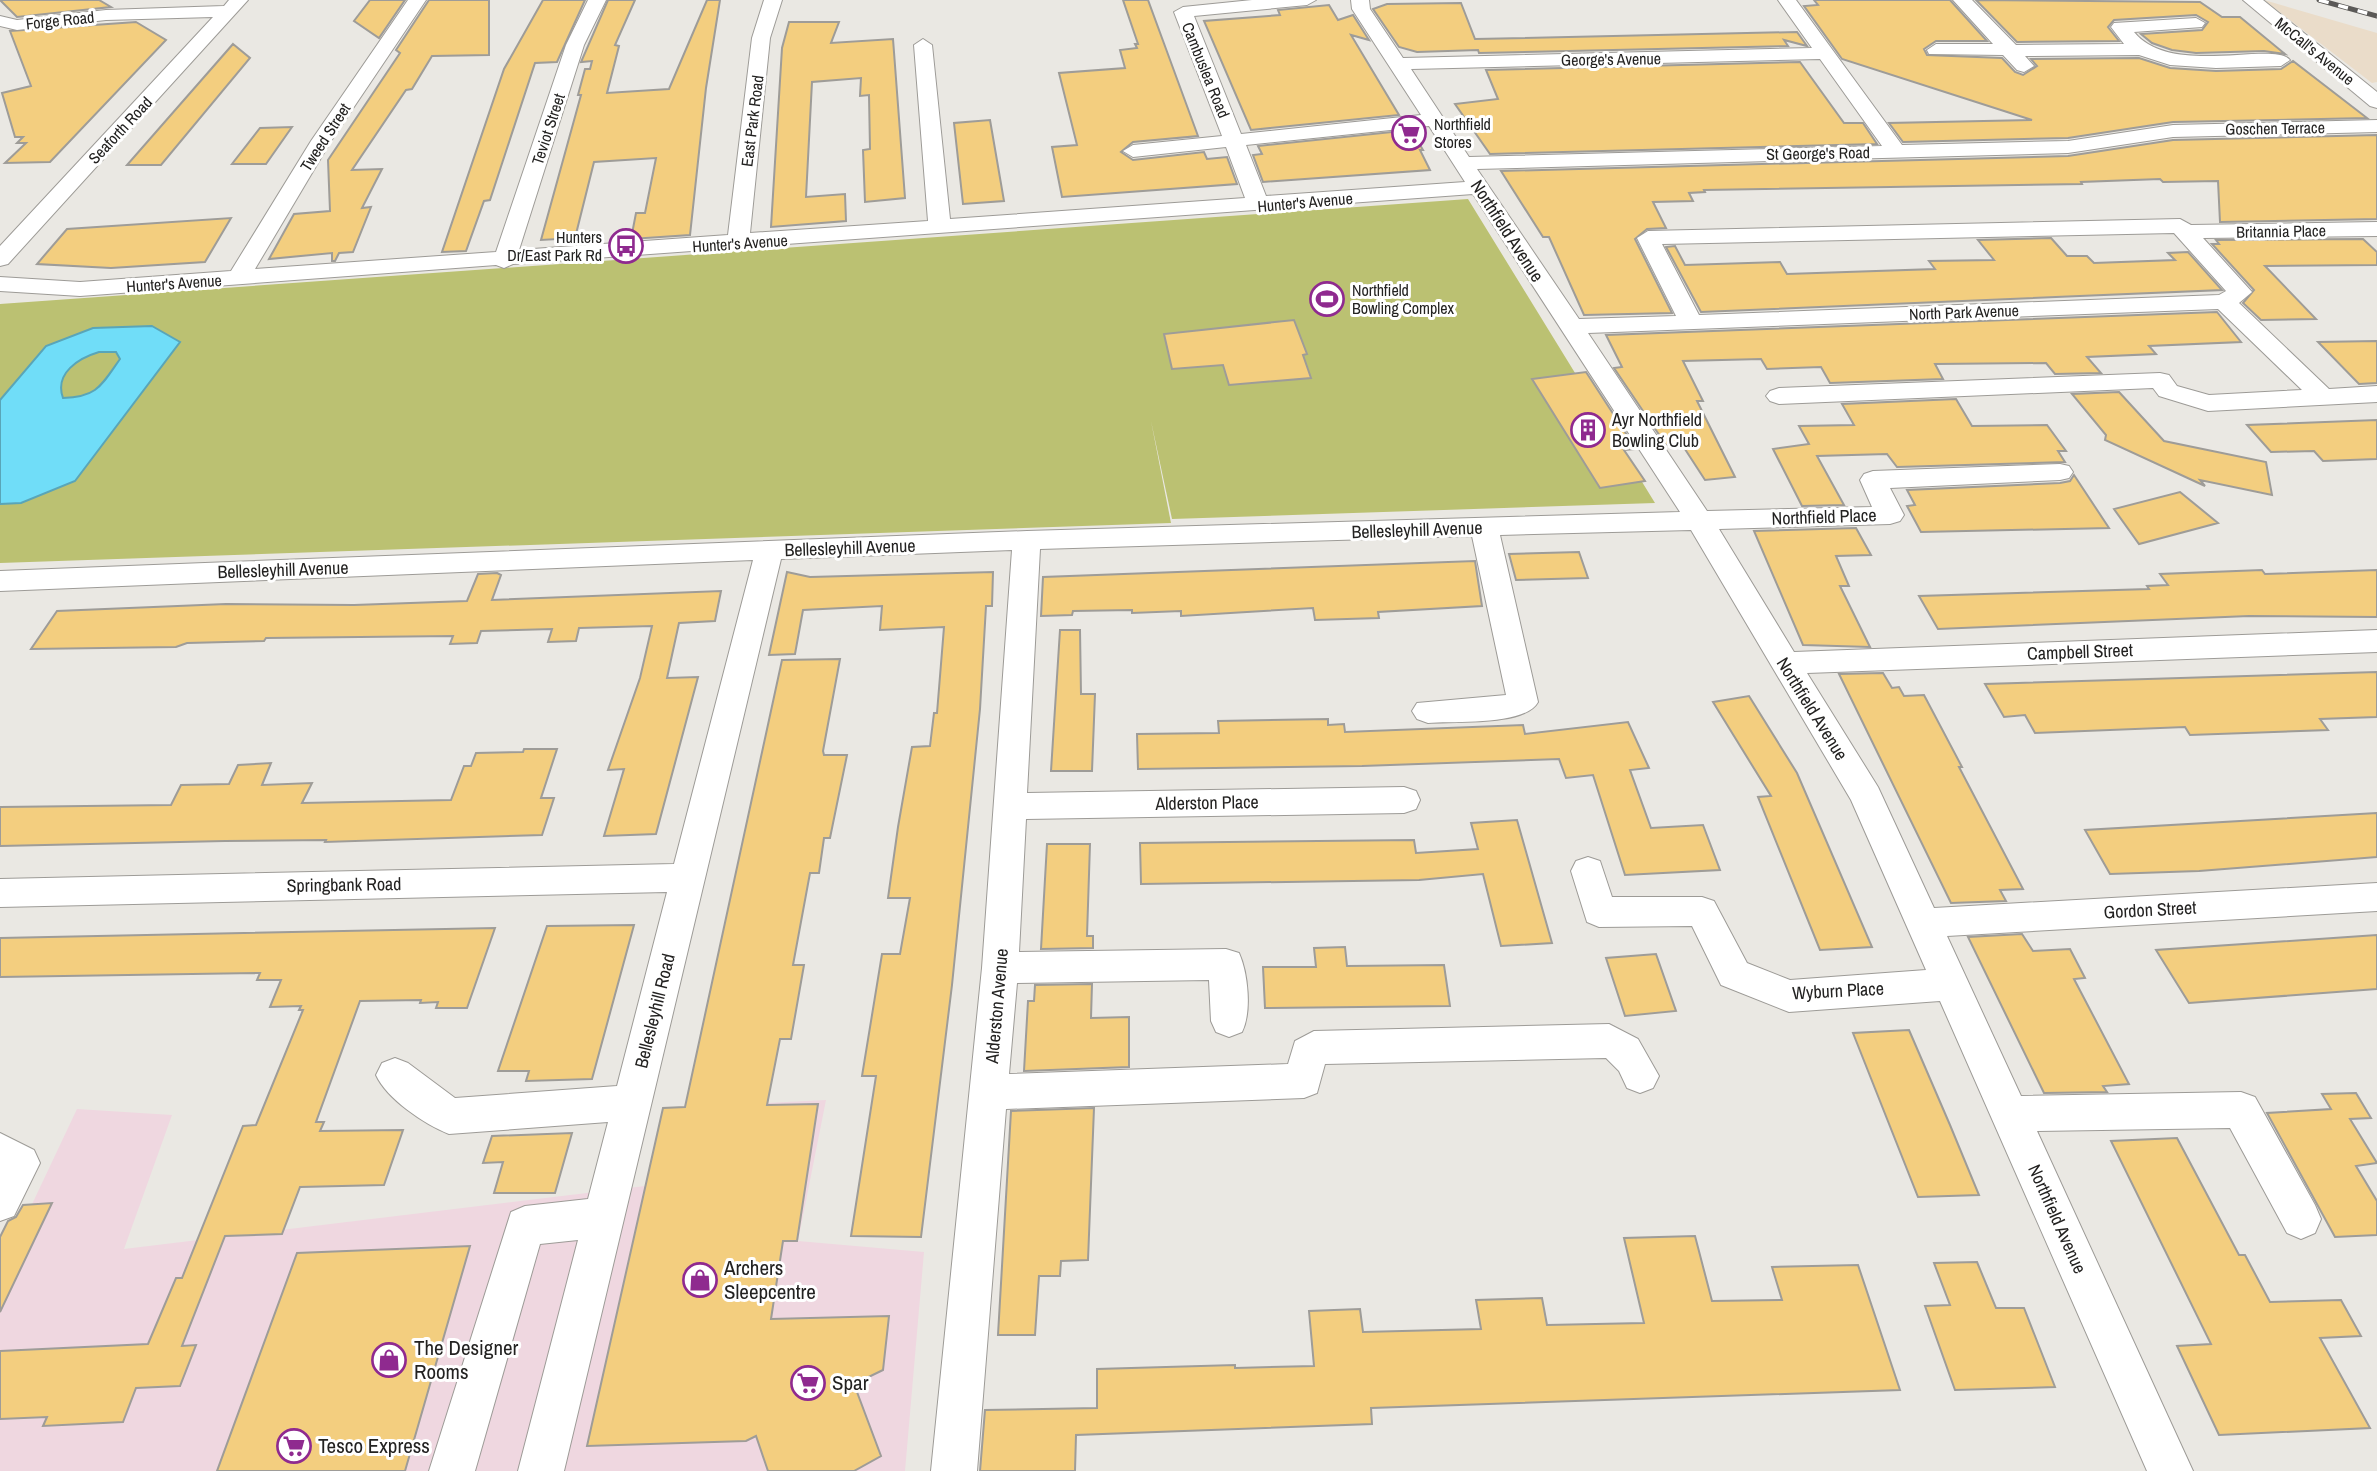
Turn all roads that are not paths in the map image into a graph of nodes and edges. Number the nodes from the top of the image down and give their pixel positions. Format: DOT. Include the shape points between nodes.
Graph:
graph roads {
  1 [pos="417,0"];
  2 [pos="597,0"];
  3 [pos="773,0"];
  4 [pos="1307,0"];
  5 [pos="1360,0"];
  6 [pos="1787,0"];
  7 [pos="1962,0"];
  8 [pos="2252,0"];
  9 [pos="1235,3"];
  10 [pos="234,6"];
  11 [pos="9,23"];
  12 [pos="2196,23"];
  13 [pos="2324,30"];
  14 [pos="2291,32"];
  15 [pos="0,40"];
  16 [pos="923,45"];
  17 [pos="2140,49"];
  18 [pos="1936,50"];
  19 [pos="2010,50"];
  20 [pos="1824,53"];
  21 [pos="2281,60"];
  22 [pos="1397,64"];
  23 [pos="2030,72"];
  24 [pos="2377,102"];
  25 [pos="1432,120"];
  26 [pos="2377,126"];
  27 [pos="2173,131"];
  28 [pos="1233,139"];
  29 [pos="1133,151"];
  30 [pos="1896,151"];
  31 [pos="1471,175"];
  32 [pos="1259,205"];
  33 [pos="940,228"];
  34 [pos="2377,229"];
  35 [pos="2185,232"];
  36 [pos="737,243"];
  37 [pos="0,259"];
  38 [pos="504,261"];
  39 [pos="238,278"];
  40 [pos="0,284"];
  41 [pos="2224,302"];
  42 [pos="1691,323"];
  43 [pos="1569,327"];
  44 [pos="2377,394"];
  45 [pos="1779,396"];
  46 [pos="2322,396"];
  47 [pos="2060,472"];
  48 [pos="1700,521"];
  49 [pos="1484,528"];
  50 [pos="1027,540"];
  51 [pos="769,551"];
  52 [pos="0,581"];
  53 [pos="2377,641"];
  54 [pos="1783,663"];
  55 [pos="1428,711"];
  56 [pos="1404,800"];
  57 [pos="1010,806"];
  58 [pos="1588,871"];
  59 [pos="687,878"];
  60 [pos="0,893"];
  61 [pos="2377,897"];
  62 [pos="1923,923"];
  63 [pos="1000,968"];
  64 [pos="1952,984"];
  65 [pos="1229,1021"];
  66 [pos="395,1075"];
  67 [pos="1640,1076"];
  68 [pos="989,1092"];
  69 [pos="632,1103"];
  70 [pos="2010,1114"];
  71 [pos="0,1151"];
  72 [pos="0,1202"];
  73 [pos="604,1217"];
  74 [pos="2301,1219"];
  75 [pos="452,1471"];
  76 [pos="541,1471"];
  77 [pos="954,1471"];
  78 [pos="2170,1471"];
  1 -- 39 [label="street, Tweed Street" via="321,141"];
  2 -- 38 [label="street, Teviot Street" via="575,45"];
  3 -- 36 [label="street, East Park Road" via="761,38"];
  4 -- 9 [label="street, Cambuslea Road"];
  5 -- 22 [label="street, Northfield Avenue" via="1361,9"];
  6 -- 20 [label="street"];
  7 -- 19 [label="street"];
  8 -- 14 [label="street, McCall's Avenue"];
  9 -- 28 [label="street, Cambuslea Road" via="1183,12"];
  10 -- 11 [label="street, Forge Road"];
  10 -- 37 [label="street, Seaforth Road"];
  11 -- 15 [label="street, Forge Road"];
  12 -- 17 [label="street" via="2151,19 2120,27"];
  13 -- 14 [label="street"];
  14 -- 24 [label="street, McCall's Avenue"];
  16 -- 33 [label="street"];
  17 -- 19 [label="street"];
  17 -- 21 [label="street" via="2165,60 2231,66"];
  18 -- 19 [label="street"];
  19 -- 23 [label="street"];
  20 -- 22 [label="street, George's Avenue"];
  20 -- 30 [label="street"];
  22 -- 25 [label="street, Northfield Avenue"];
  25 -- 28 [label="street"];
  25 -- 31 [label="street, Northfield Avenue"];
  26 -- 27 [label="street, Goschen Terrace"];
  27 -- 30 [label="street, St George's Road" via="2068,147"];
  28 -- 29 [label="street"];
  28 -- 32 [label="street, Cambuslea Road"];
  30 -- 31 [label="street, St George's Road"];
  31 -- 32 [label="street, Hunter's Avenue"];
  31 -- 43 [label="street, Northfield Avenue"];
  32 -- 33 [label="street, Hunter's Avenue"];
  33 -- 36 [label="street, Hunter's Avenue"];
  34 -- 35 [label="street, Britannia Place"];
  35 -- 41 [label="street" via="2240,292"];
  35 -- 42 [label="street, Britannia Place" via="2180,226 1647,238"];
  36 -- 38 [label="street, Hunter's Avenue"];
  38 -- 39 [label="street, Hunter's Avenue"];
  39 -- 40 [label="street, Hunter's Avenue" via="80,289"];
  41 -- 42 [label="street, North Park Avenue"];
  41 -- 46 [label="street"];
  42 -- 43 [label="street, North Park Avenue"];
  43 -- 48 [label="street, Northfield Avenue"];
  44 -- 46 [label="street"];
  45 -- 46 [label="street" via="2160,380 2168,391 2208,403"];
  47 -- 48 [label="street, Northfield Place" via="1873,480 1890,515"];
  48 -- 49 [label="street, Bellesleyhill Avenue"];
  48 -- 54 [label="street, Northfield Avenue"];
  49 -- 50 [label="street, Bellesleyhill Avenue"];
  49 -- 55 [label="street" via="1523,702"];
  50 -- 51 [label="street, Bellesleyhill Avenue"];
  50 -- 57 [label="street, Alderston Avenue"];
  51 -- 52 [label="street, Bellesleyhill Avenue"];
  51 -- 59 [label="street, Bellesleyhill Road"];
  53 -- 54 [label="street, Campbell Street"];
  54 -- 62 [label="street, Northfield Avenue" via="1866,796"];
  56 -- 57 [label="street, Alderston Place"];
  57 -- 63 [label="street, Alderston Avenue"];
  58 -- 64 [label="street, Wyburn Place" via="1599,912 1702,911 1734,974 1789,996"];
  59 -- 60 [label="street, Springbank Road"];
  59 -- 69 [label="street, Bellesleyhill Road"];
  61 -- 62 [label="street, Gordon Street"];
  62 -- 64 [label="street, Northfield Avenue"];
  63 -- 65 [label="street" via="1226,964"];
  63 -- 68 [label="street, Alderston Avenue"];
  64 -- 70 [label="street, Northfield Avenue"];
  66 -- 69 [label="street" via="449,1116"];
  67 -- 68 [label="street" via="1632,1057 1609,1041 1462,1044 1314,1048 1308,1053 1304,1081"];
  68 -- 77 [label="street, Alderston Avenue"];
  69 -- 73 [label="street, Bellesleyhill Road"];
  70 -- 74 [label="street" via="2241,1110"];
  70 -- 78 [label="street, Northfield Avenue"];
  71 -- 72 [label="street" via="20,1163"];
  73 -- 75 [label="street" via="525,1226"];
  73 -- 76 [label="street, Bellesleyhill Road"];
}
